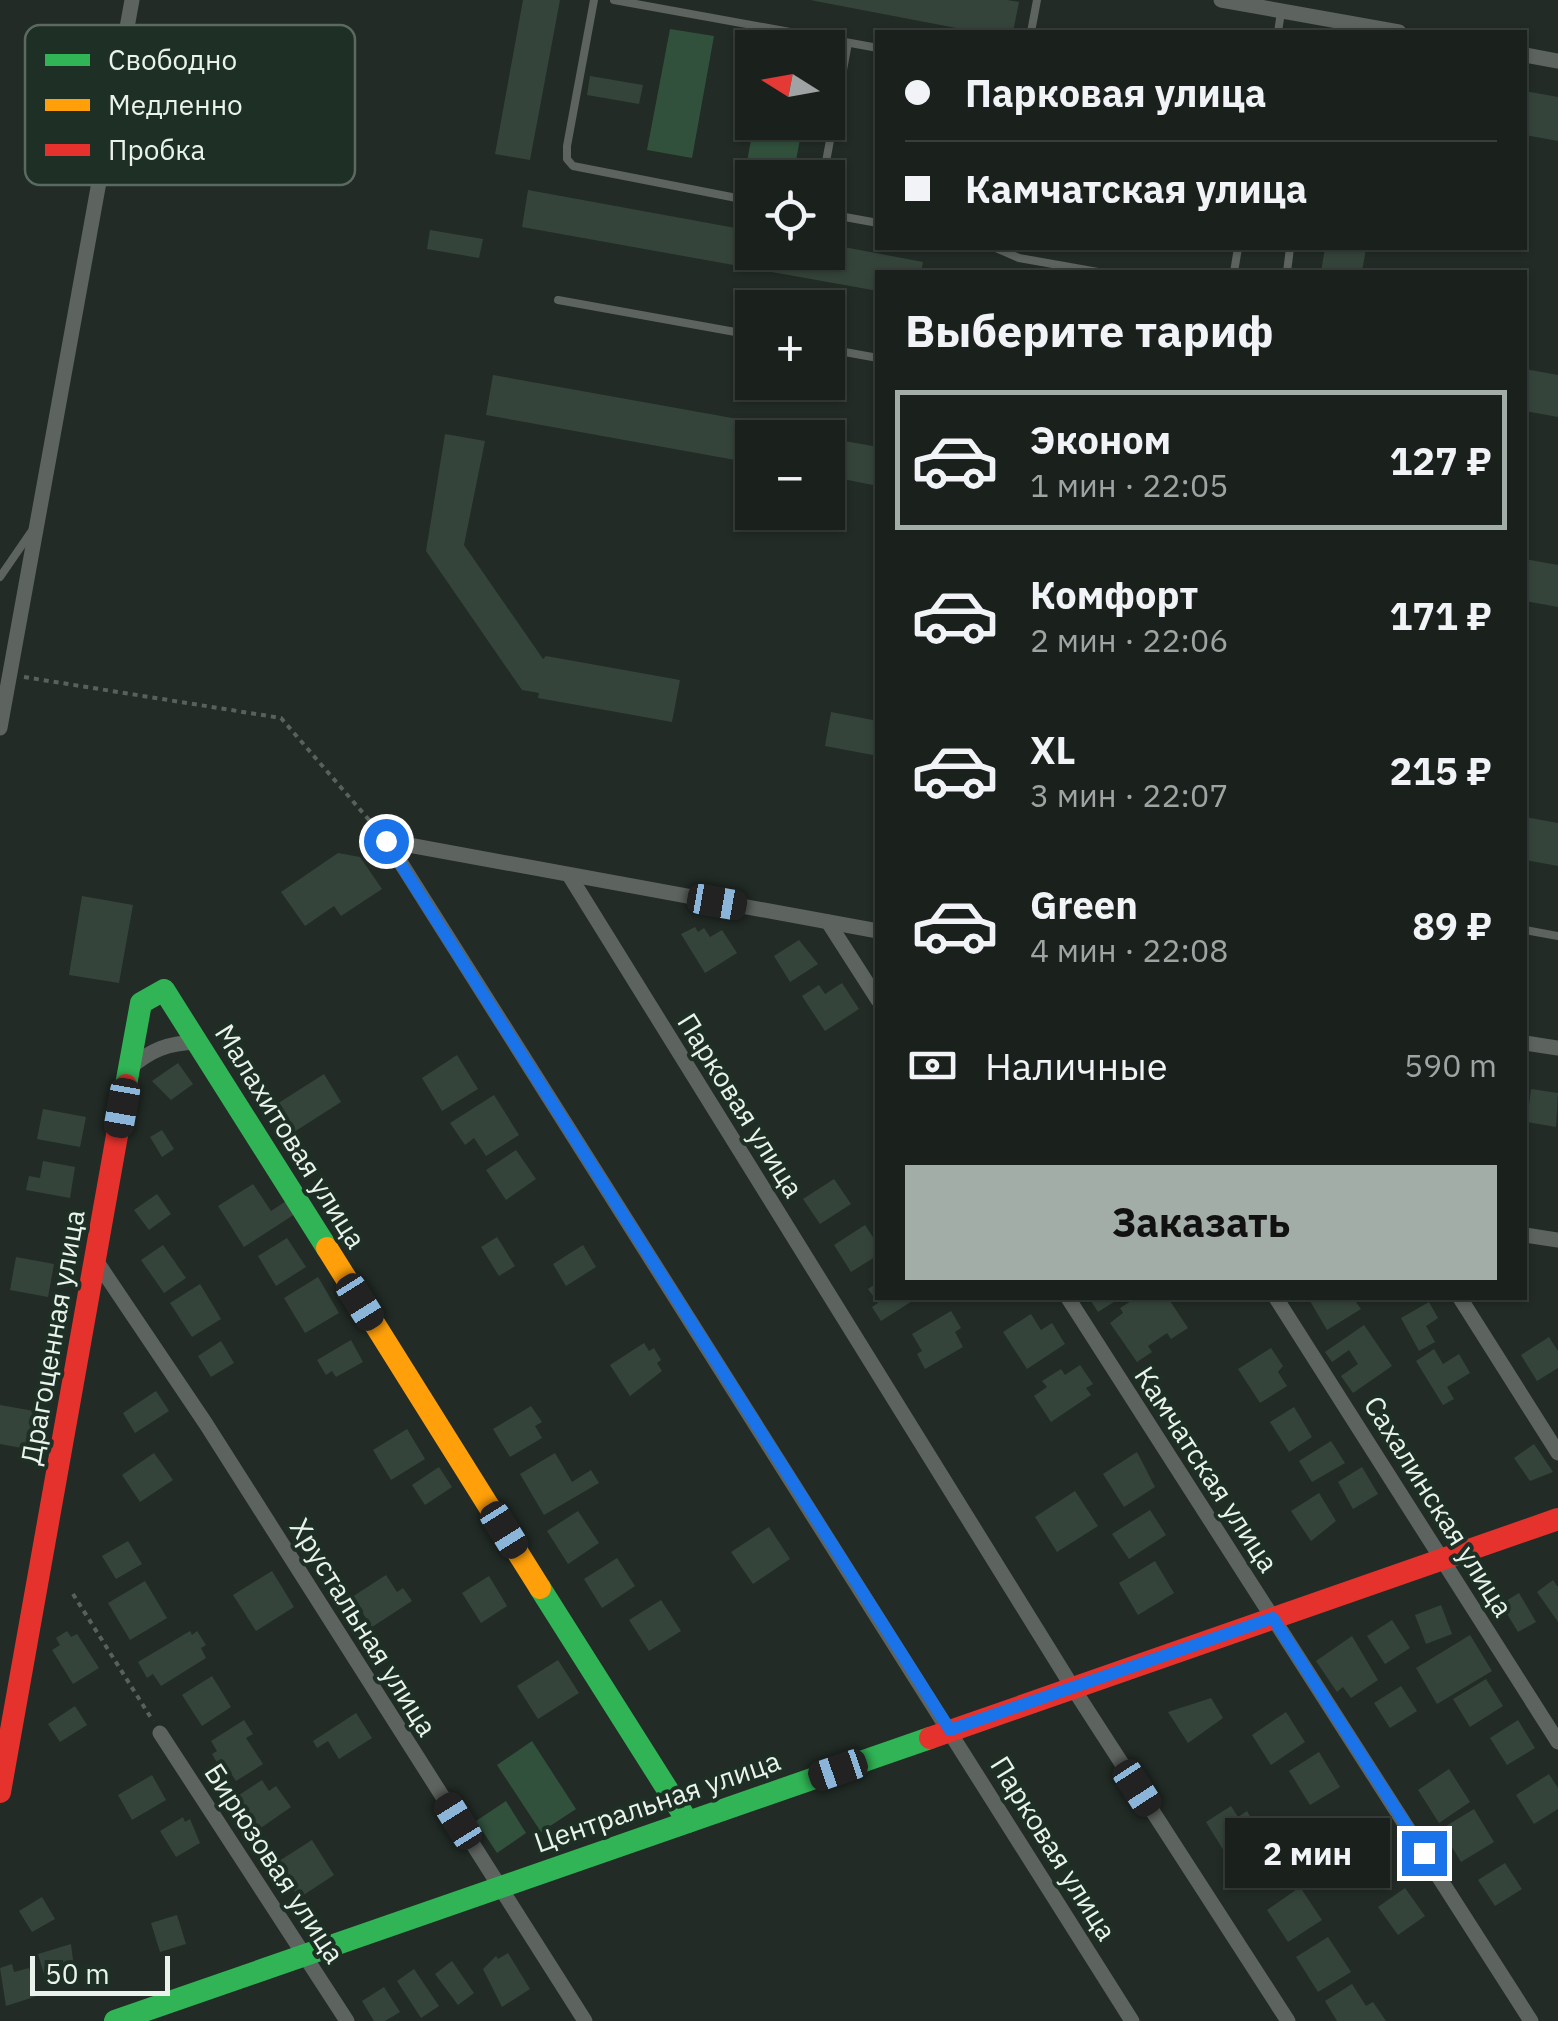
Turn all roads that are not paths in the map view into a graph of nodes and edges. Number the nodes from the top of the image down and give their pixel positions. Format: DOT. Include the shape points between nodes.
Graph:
graph roads {
  1 [pos="132,0"];
  2 [pos="594,0"];
  3 [pos="614,0"];
  4 [pos="1037,0"];
  5 [pos="1221,0"];
  6 [pos="1282,11"];
  7 [pos="128,25"];
  8 [pos="1315,25"];
  9 [pos="1031,30"];
  10 [pos="1278,30"];
  11 [pos="1375,30"];
  12 [pos="848,43"];
  13 [pos="875,48"];
  14 [pos="1527,56"];
  15 [pos="1558,62"];
  16 [pos="827,160"];
  17 [pos="99,185"];
  18 [pos="735,198"];
  19 [pos="845,217"];
  20 [pos="875,222"];
  21 [pos="1001,250"];
  22 [pos="1087,270"];
  23 [pos="558,300"];
  24 [pos="735,333"];
  25 [pos="845,352"];
  26 [pos="875,357"];
  27 [pos="39,520"];
  28 [pos="0,577"];
  29 [pos="0,728"];
  30 [pos="569,875"];
  31 [pos="828,922"];
  32 [pos="875,930"];
  33 [pos="1527,930"];
  34 [pos="1558,936"];
  35 [pos="164,990"];
  36 [pos="875,995"];
  37 [pos="196,1042"];
  38 [pos="1527,1042"];
  39 [pos="1558,1048"];
  40 [pos="128,1069"];
  41 [pos="1527,1235"];
  42 [pos="1558,1240"];
  43 [pos="97,1262"];
  44 [pos="1069,1300"];
  45 [pos="1277,1300"];
  46 [pos="1461,1300"];
  47 [pos="1558,1453"];
  48 [pos="1558,1519"];
  49 [pos="1443,1559"];
  50 [pos="1273,1618"];
  51 [pos="1073,1688"];
  52 [pos="950,1730"];
  53 [pos="160,1733"];
  54 [pos="1558,1742"];
  55 [pos="0,1792"];
  56 [pos="688,1822"];
  57 [pos="500,1887"];
  58 [pos="304,1955"];
  59 [pos="115,2021"];
  60 [pos="346,2021"];
  61 [pos="585,2021"];
  62 [pos="1132,2021"];
  63 [pos="1288,2021"];
  64 [pos="1532,2021"];
  1 -- 7 [label="street"];
  2 -- 18 [label="lane" via="568,159 573,166"];
  3 -- 12 [label="lane"];
  4 -- 9 [label="lane"];
  5 -- 6 [label="street"];
  6 -- 8 [label="street"];
  6 -- 10 [label="lane"];
  8 -- 11 [label="street"];
  12 -- 13 [label="lane"];
  12 -- 16 [label="lane"];
  14 -- 15 [label="street"];
  17 -- 27 [label="street"];
  19 -- 20 [label="lane"];
  21 -- 22 [label="lane"];
  23 -- 24 [label="lane"];
  25 -- 26 [label="lane"];
  27 -- 28 [label="lane"];
  27 -- 29 [label="street"];
  30 -- 31 [label="street"];
  30 -- 51 [label="street, Парковая улица"];
  30 -- 52 [label="street, Парковая улица" via="386,841"];
  31 -- 32 [label="street"];
  31 -- 36 [label="street"];
  33 -- 34 [label="lane"];
  35 -- 37 [label="street, Малахитовая улица"];
  35 -- 40 [label="street, Драгоценная улица" via="141,1003"];
  37 -- 40 [label="street" via="170,1043"];
  37 -- 56 [label="street, Малахитовая улица"];
  38 -- 39 [label="street"];
  40 -- 43 [label="street, Драгоценная улица"];
  41 -- 42 [label="street"];
  43 -- 55 [label="street, Драгоценная улица"];
  43 -- 57 [label="street, Хрустальная улица"];
  44 -- 50 [label="street, Камчатская улица"];
  45 -- 49 [label="street, Сахалинская улица"];
  46 -- 47 [label="street"];
  48 -- 49 [label="street, Центральная улица"];
  49 -- 50 [label="street, Центральная улица"];
  49 -- 54 [label="street, Сахалинская улица"];
  50 -- 51 [label="street, Центральная улица"];
  50 -- 64 [label="street, Камчатская улица"];
  51 -- 52 [label="street, Центральная улица"];
  51 -- 63 [label="street, Парковая улица"];
  52 -- 56 [label="street, Центральная улица"];
  52 -- 62 [label="street, Парковая улица"];
  53 -- 58 [label="street, Бирюзовая улица"];
  56 -- 57 [label="street, Центральная улица"];
  57 -- 58 [label="street, Центральная улица"];
  57 -- 61 [label="street, Хрустальная улица"];
  58 -- 59 [label="street, Центральная улица"];
  58 -- 60 [label="street, Бирюзовая улица"];
}
